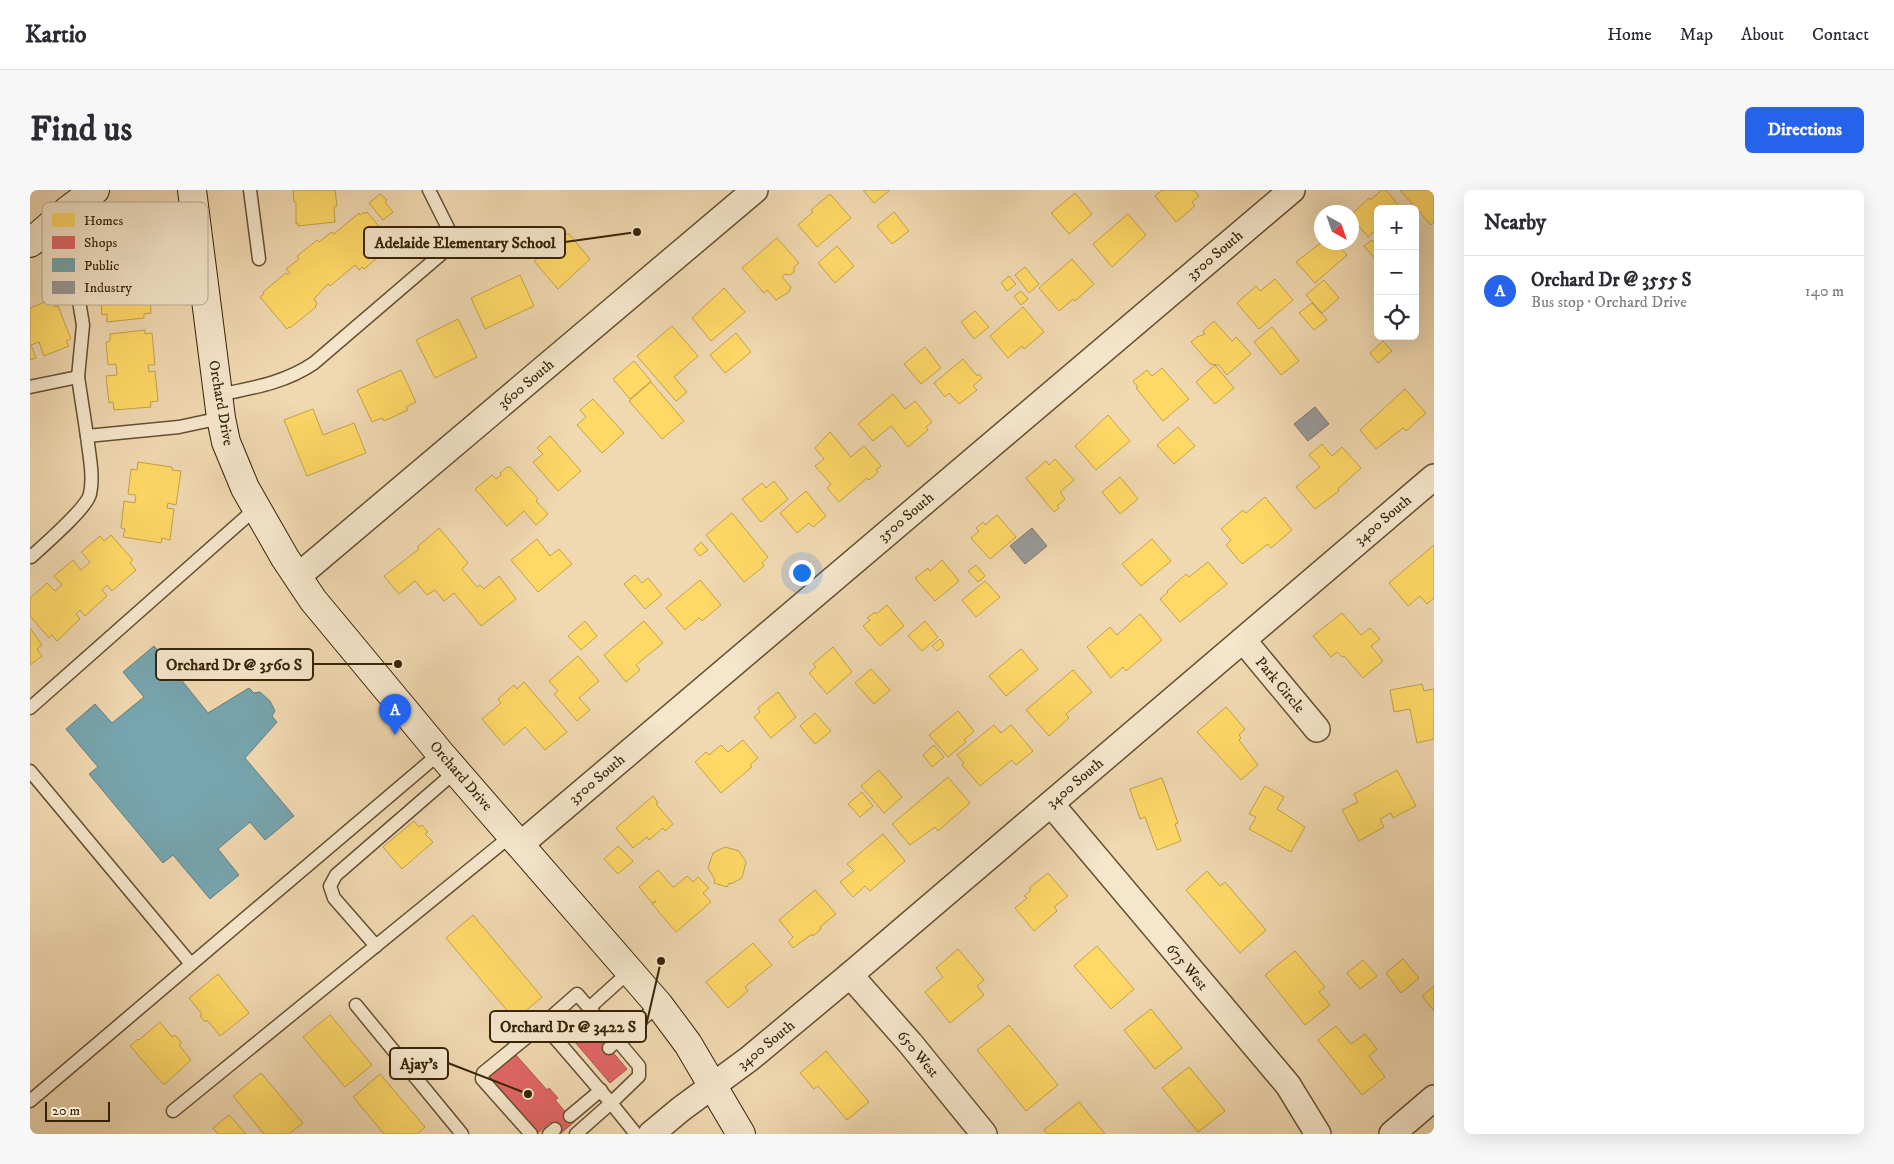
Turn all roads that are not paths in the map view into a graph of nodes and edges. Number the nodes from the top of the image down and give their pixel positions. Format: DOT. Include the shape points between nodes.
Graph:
graph roads {
  1 [pos="95,190"];
  2 [pos="250,190"];
  3 [pos="429,190"];
  4 [pos="755,190"];
  5 [pos="1292,190"];
  6 [pos="79,202"];
  7 [pos="259,259"];
  8 [pos="80,305"];
  9 [pos="207,305"];
  10 [pos="78,376"];
  11 [pos="30,387"];
  12 [pos="220,406"];
  13 [pos="87,436"];
  14 [pos="1434,477"];
  15 [pos="255,509"];
  16 [pos="30,555"];
  17 [pos="297,578"];
  18 [pos="1243,640"];
  19 [pos="30,708"];
  20 [pos="1317,729"];
  21 [pos="448,762"];
  22 [pos="30,771"];
  23 [pos="1051,804"];
  24 [pos="516,840"];
  25 [pos="376,946"];
  26 [pos="191,964"];
  27 [pos="630,971"];
  28 [pos="850,975"];
  29 [pos="356,1005"];
  30 [pos="659,1005"];
  31 [pos="589,1008"];
  32 [pos="543,1024"];
  33 [pos="613,1044"];
  34 [pos="714,1086"];
  35 [pos="601,1090"];
  36 [pos="1434,1098"];
  37 [pos="30,1101"];
  38 [pos="611,1103"];
  39 [pos="174,1111"];
  40 [pos="570,1116"];
  41 [pos="462,1134"];
  42 [pos="531,1134"];
  43 [pos="576,1134"];
  44 [pos="636,1134"];
  45 [pos="651,1134"];
  46 [pos="741,1134"];
  47 [pos="984,1134"];
  48 [pos="1318,1134"];
  49 [pos="1392,1134"];
  1 -- 6 [label="main road"];
  2 -- 7 [label="lane"];
  3 -- 12 [label="lane" via="450,232 446,250 301,372"];
  4 -- 17 [label="street, 3600 South"];
  5 -- 24 [label="street, 3500 South"];
  8 -- 10 [label="lane" via="83,325"];
  9 -- 12 [label="main road, Orchard Drive"];
  10 -- 11 [label="lane"];
  10 -- 13 [label="lane"];
  12 -- 13 [label="lane" via="179,427"];
  12 -- 15 [label="main road, Orchard Drive" via="234,466"];
  13 -- 16 [label="lane" via="90,497"];
  14 -- 18 [label="street, 3400 South"];
  15 -- 17 [label="main road, Orchard Drive"];
  15 -- 19 [label="lane"];
  17 -- 21 [label="main road, Orchard Drive"];
  18 -- 20 [label="street, Park Circle"];
  18 -- 23 [label="street, 3400 South"];
  21 -- 24 [label="main road, Orchard Drive"];
  21 -- 25 [label="lane" via="336,875 330,886 334,898"];
  21 -- 26 [label="lane"];
  22 -- 26 [label="lane"];
  23 -- 28 [label="street, 3400 South"];
  23 -- 48 [label="street, 675 West" via="1288,1084"];
  24 -- 25 [label="lane"];
  24 -- 27 [label="main road, Orchard Drive"];
  25 -- 39 [label="lane"];
  26 -- 37 [label="lane"];
  27 -- 30 [label="main road, Orchard Drive"];
  27 -- 31 [label="lane"];
  28 -- 34 [label="street, 3400 South"];
  28 -- 47 [label="street, 650 West"];
  29 -- 41 [label="lane"];
  30 -- 33 [label="lane"];
  30 -- 34 [label="main road, Orchard Drive"];
  31 -- 32 [label="lane" via="577,994"];
  31 -- 33 [label="lane"];
  32 -- 35 [label="lane" via="575,1052"];
  32 -- 42 [label="lane" via="483,1073 482,1079"];
  33 -- 38 [label="lane" via="639,1066 639,1076"];
  34 -- 45 [label="street, 3400 South"];
  34 -- 46 [label="main road, Orchard Drive"];
  35 -- 38 [label="lane"];
  35 -- 40 [label="lane"];
  36 -- 49 [label="street"];
  38 -- 43 [label="lane"];
  38 -- 44 [label="lane"];
}
